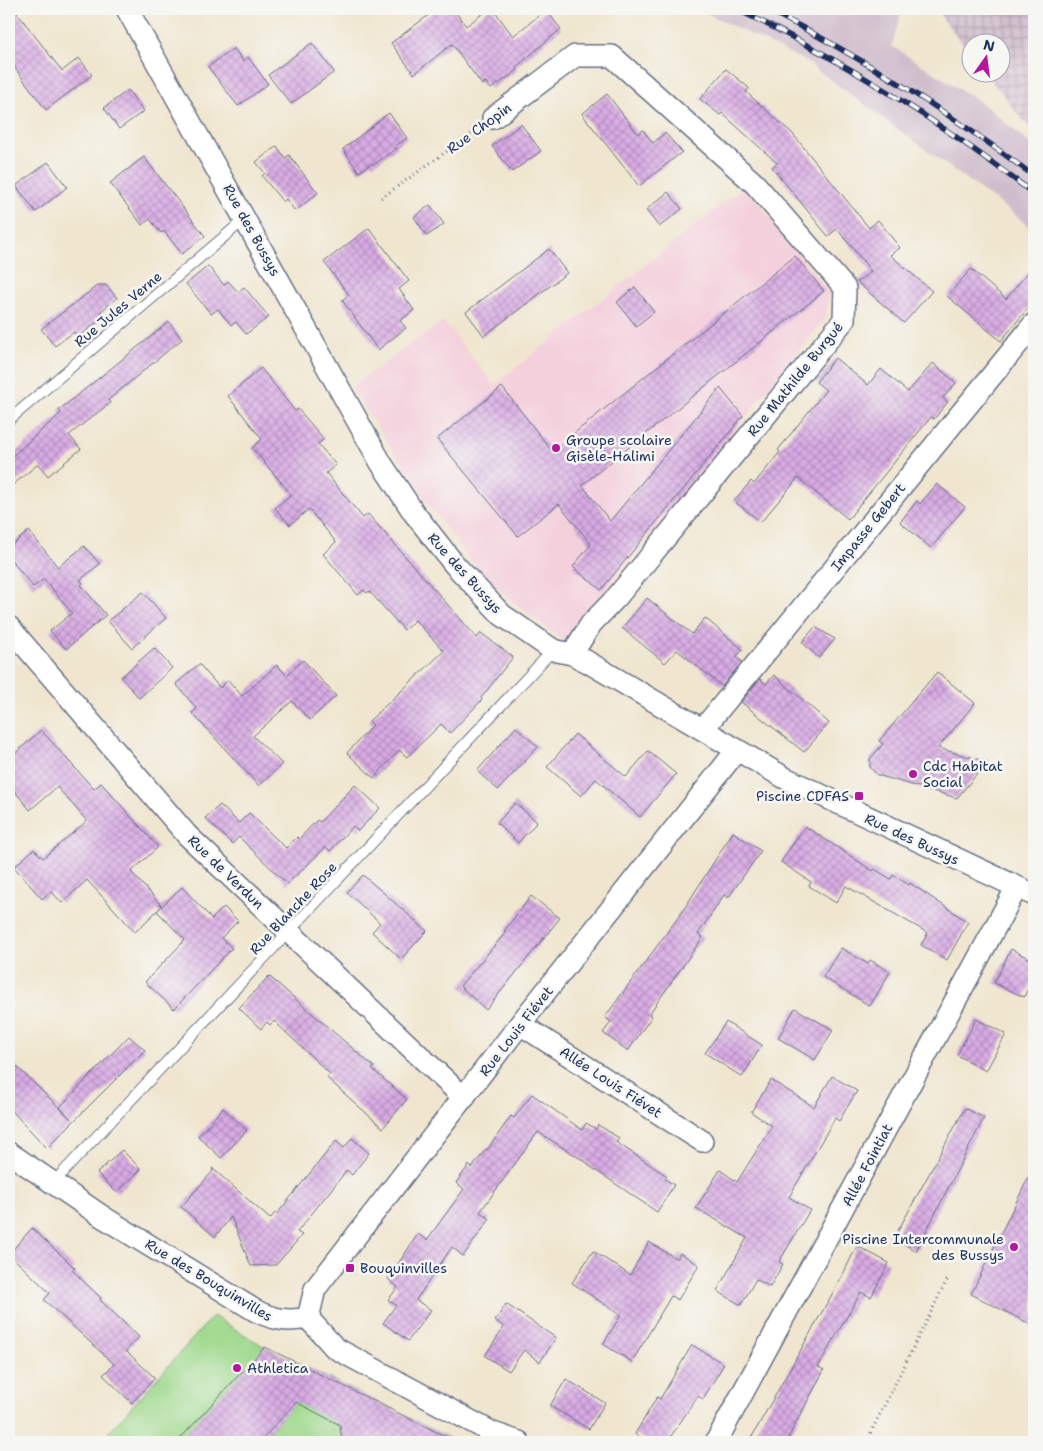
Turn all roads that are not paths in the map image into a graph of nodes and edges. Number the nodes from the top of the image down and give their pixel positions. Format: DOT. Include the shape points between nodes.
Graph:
graph roads {
  1 [pos="127,9"];
  2 [pos="575,56"];
  3 [pos="493,118"];
  4 [pos="245,220"];
  5 [pos="1034,324"];
  6 [pos="9,420"];
  7 [pos="9,627"];
  8 [pos="563,652"];
  9 [pos="702,729"];
  10 [pos="737,750"];
  11 [pos="1026,891"];
  12 [pos="289,933"];
  13 [pos="520,1024"];
  14 [pos="464,1098"];
  15 [pos="702,1141"];
  16 [pos="9,1153"];
  17 [pos="52,1184"];
  18 [pos="308,1318"];
  19 [pos="519,1442"];
  20 [pos="716,1442"];
  1 -- 4 [label="street, Rue des Bussys"];
  2 -- 3 [label="street, Rue Chopin"];
  2 -- 8 [label="street, Rue Mathilde Burgué" via="612,56 755,184 845,288 844,320 623,590"];
  4 -- 6 [label="lane, Rue Jules Verne"];
  4 -- 8 [label="street, Rue des Bussys" via="381,463 414,513 478,592 502,615"];
  5 -- 9 [label="street, Impasse Gebert"];
  7 -- 12 [label="street, Rue de Verdun" via="188,835"];
  8 -- 9 [label="street, Rue des Bussys"];
  8 -- 12 [label="lane, Rue Blanche Rose"];
  9 -- 10 [label="street, Rue des Bussys"];
  10 -- 11 [label="street, Rue des Bussys" via="838,805"];
  10 -- 13 [label="street, Rue Louis Fiévet"];
  11 -- 20 [label="street, Allée Fointiat"];
  12 -- 14 [label="street, Rue de Verdun"];
  12 -- 17 [label="lane, Rue Blanche Rose"];
  13 -- 14 [label="street, Rue Louis Fiévet"];
  13 -- 15 [label="street, Allée Louis Fiévet"];
  14 -- 18 [label="street, Rue Louis Fiévet" via="315,1289"];
  16 -- 17 [label="street, Rue des Bouquinvilles"];
  17 -- 18 [label="street, Rue des Bouquinvilles" via="256,1311 274,1320"];
  18 -- 19 [label="street" via="335,1348 493,1432"];
}
